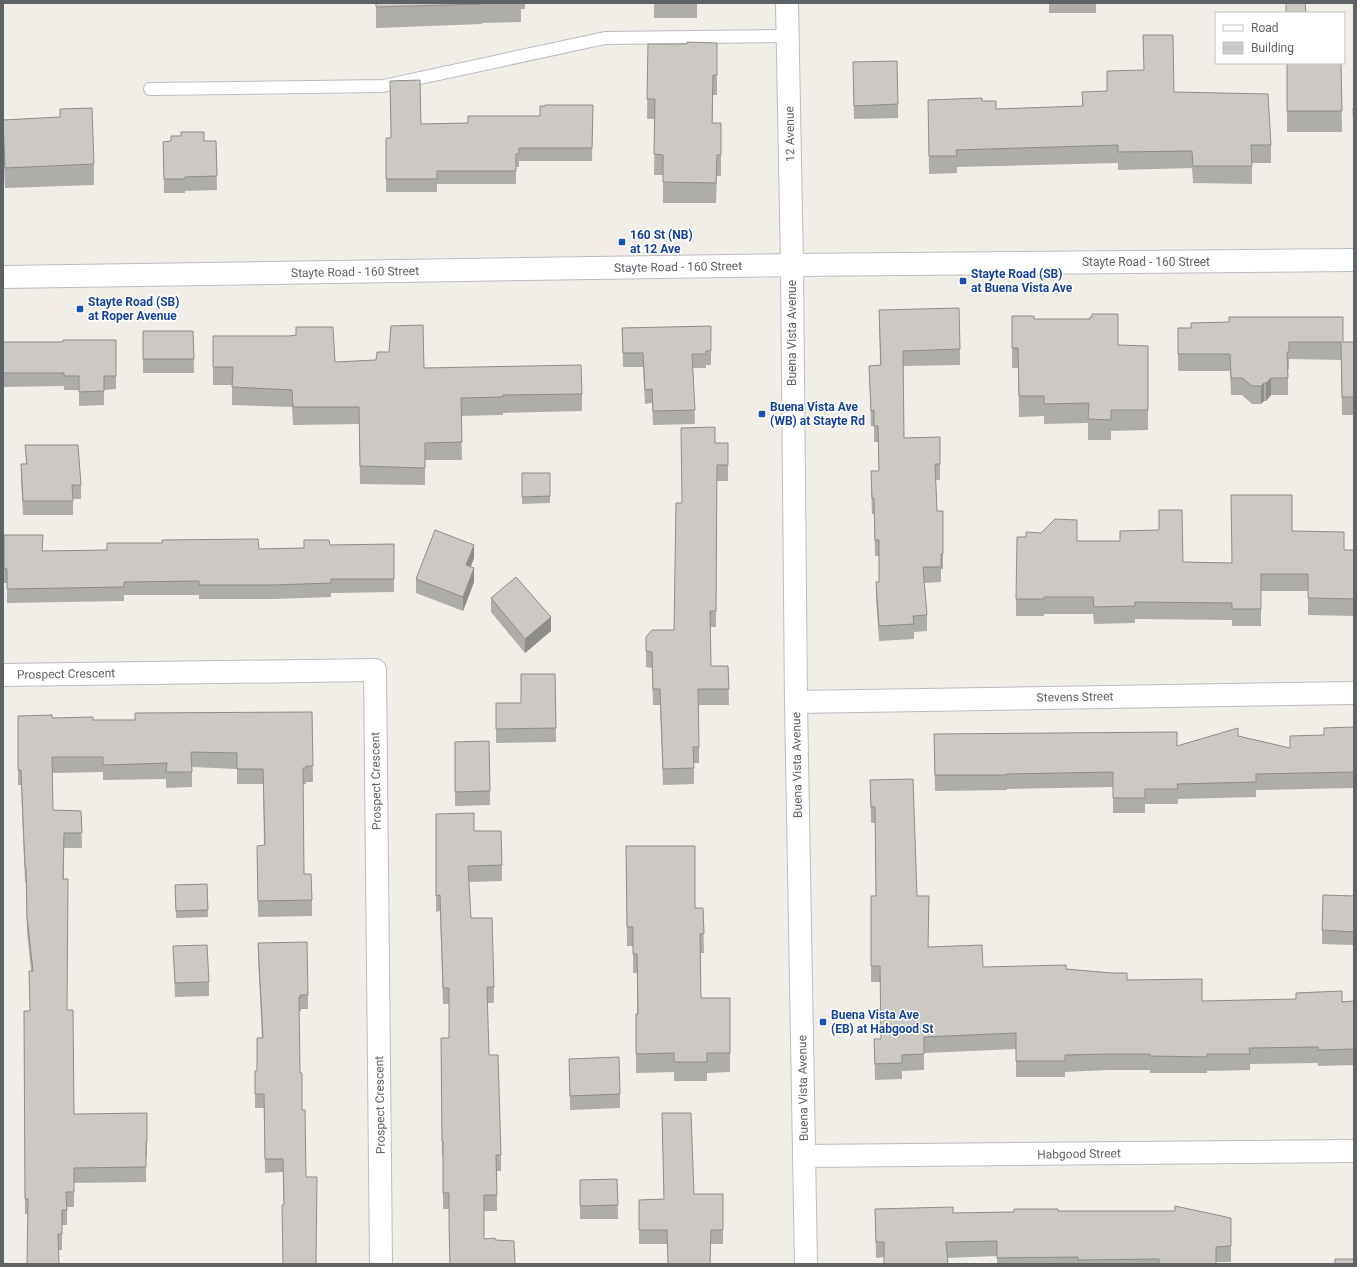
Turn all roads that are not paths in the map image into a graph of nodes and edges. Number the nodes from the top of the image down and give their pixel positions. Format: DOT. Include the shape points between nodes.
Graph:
graph roads {
  1 [pos="787,3"];
  2 [pos="788,36"];
  3 [pos="150,89"];
  4 [pos="1354,260"];
  5 [pos="792,265"];
  6 [pos="3,277"];
  7 [pos="3,675"];
  8 [pos="1354,693"];
  9 [pos="796,702"];
  10 [pos="1354,1151"];
  11 [pos="804,1156"];
  12 [pos="382,1264"];
  13 [pos="806,1264"];
  1 -- 2 [label="street, 12 Avenue"];
  2 -- 3 [label="lane" via="605,38 383,86"];
  2 -- 5 [label="street, 12 Avenue"];
  4 -- 5 [label="street, Stayte Road - 160 Street"];
  5 -- 6 [label="street, Stayte Road - 160 Street"];
  5 -- 9 [label="street, Buena Vista Avenue"];
  7 -- 12 [label="street, Prospect Crescent" via="375,670"];
  8 -- 9 [label="street, Stevens Street"];
  9 -- 11 [label="street, Buena Vista Avenue"];
  10 -- 11 [label="street, Habgood Street"];
  11 -- 13 [label="street, Buena Vista Avenue"];
}
